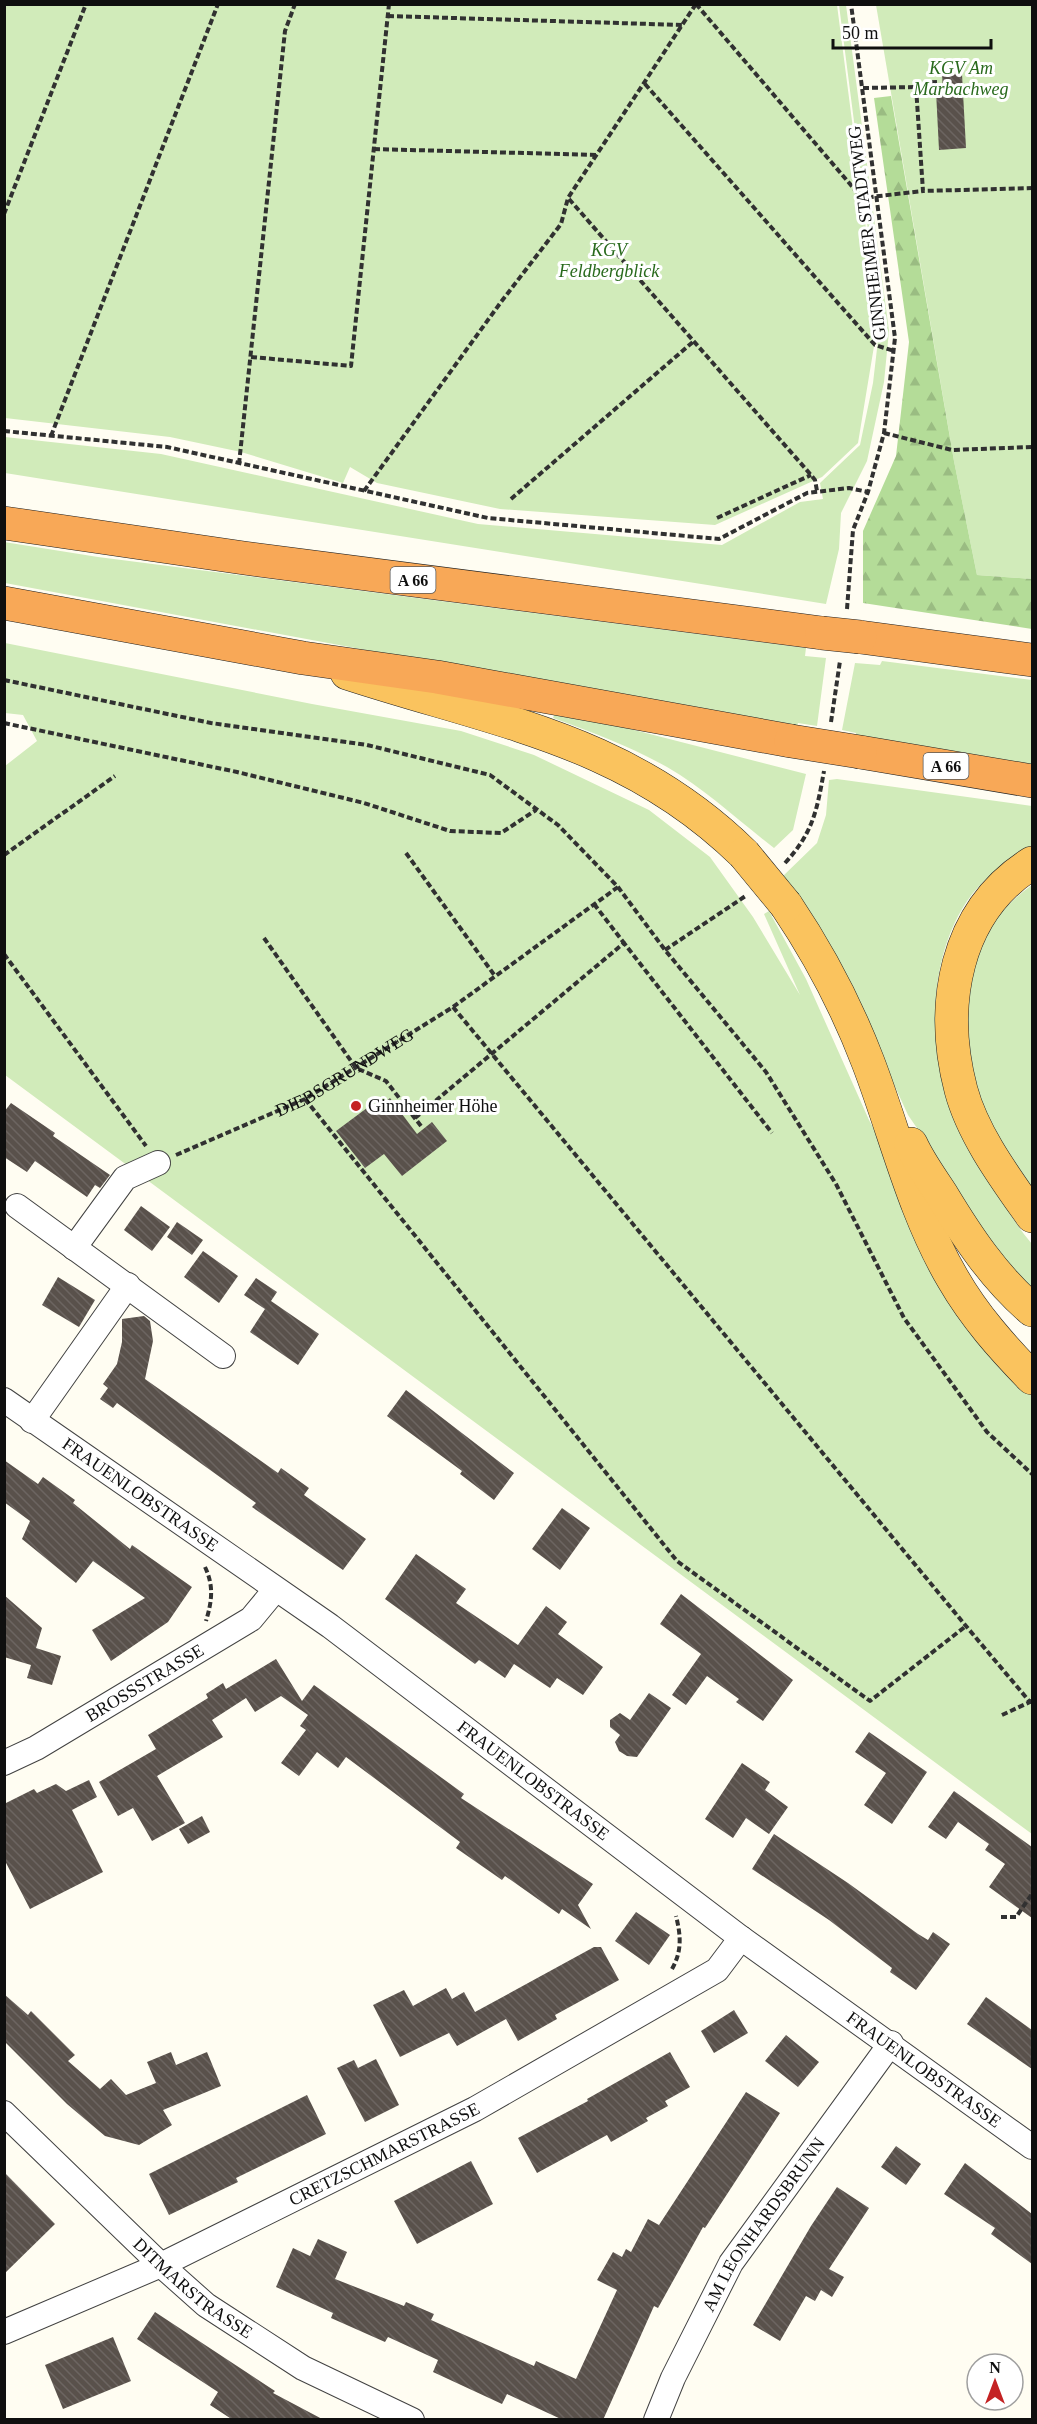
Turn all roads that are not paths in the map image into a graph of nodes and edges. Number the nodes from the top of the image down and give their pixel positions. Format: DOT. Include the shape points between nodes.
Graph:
graph roads {
  1 [pos="4,523"];
  2 [pos="4,603"];
  3 [pos="303,658"];
  4 [pos="1032,660"];
  5 [pos="1032,781"];
  6 [pos="1032,863"];
  7 [pos="868,1062"];
  8 [pos="158,1163"];
  9 [pos="17,1206"];
  10 [pos="1032,1216"];
  11 [pos="74,1248"];
  12 [pos="128,1285"];
  13 [pos="1032,1310"];
  14 [pos="223,1356"];
  15 [pos="1032,1378"];
  16 [pos="4,1400"];
  17 [pos="32,1421"];
  18 [pos="275,1590"];
  19 [pos="4,1762"];
  20 [pos="741,1938"];
  21 [pos="891,2043"];
  22 [pos="4,2113"];
  23 [pos="1032,2147"];
  24 [pos="161,2265"];
  25 [pos="4,2332"];
  26 [pos="411,2420"];
  27 [pos="656,2420"];
  1 -- 4 [label="highway, A 66, bridge"];
  2 -- 3 [label="highway, A 66"];
  3 -- 5 [label="highway, A 66, bridge" via="437,677"];
  3 -- 7 [label="highway, bridge" via="547,733 601,755 686,803 744,854 786,905 827,972"];
  6 -- 10 [label="highway" via="1018,872 981,914 961,950 952,994 951,1034 961,1091 988,1150"];
  7 -- 13 [label="highway" via="913,1148 967,1236 1005,1286"];
  7 -- 15 [label="highway" via="924,1221 952,1279 988,1333"];
  8 -- 11 [label="street" via="125,1178"];
  9 -- 11 [label="street"];
  11 -- 12 [label="street"];
  12 -- 14 [label="street"];
  12 -- 17 [label="street"];
  16 -- 17 [label="street, FRAUENLOBSTRASSE"];
  17 -- 18 [label="street, FRAUENLOBSTRASSE"];
  18 -- 19 [label="street, BROSSSTRASSE" via="251,1619 36,1748"];
  18 -- 20 [label="street, FRAUENLOBSTRASSE" via="330,1626"];
  20 -- 21 [label="street, FRAUENLOBSTRASSE"];
  20 -- 24 [label="street, CRETZSCHMARSTRASSE" via="717,1970 476,2109"];
  21 -- 23 [label="street, FRAUENLOBSTRASSE"];
  21 -- 27 [label="street, AM LEONHARDSBRUNN" via="731,2263"];
  22 -- 24 [label="street, DITMARSTRASSE"];
  24 -- 25 [label="street, CRETZSCHMARSTRASSE"];
  24 -- 26 [label="street, DITMARSTRASSE" via="206,2305 303,2368"];
}
